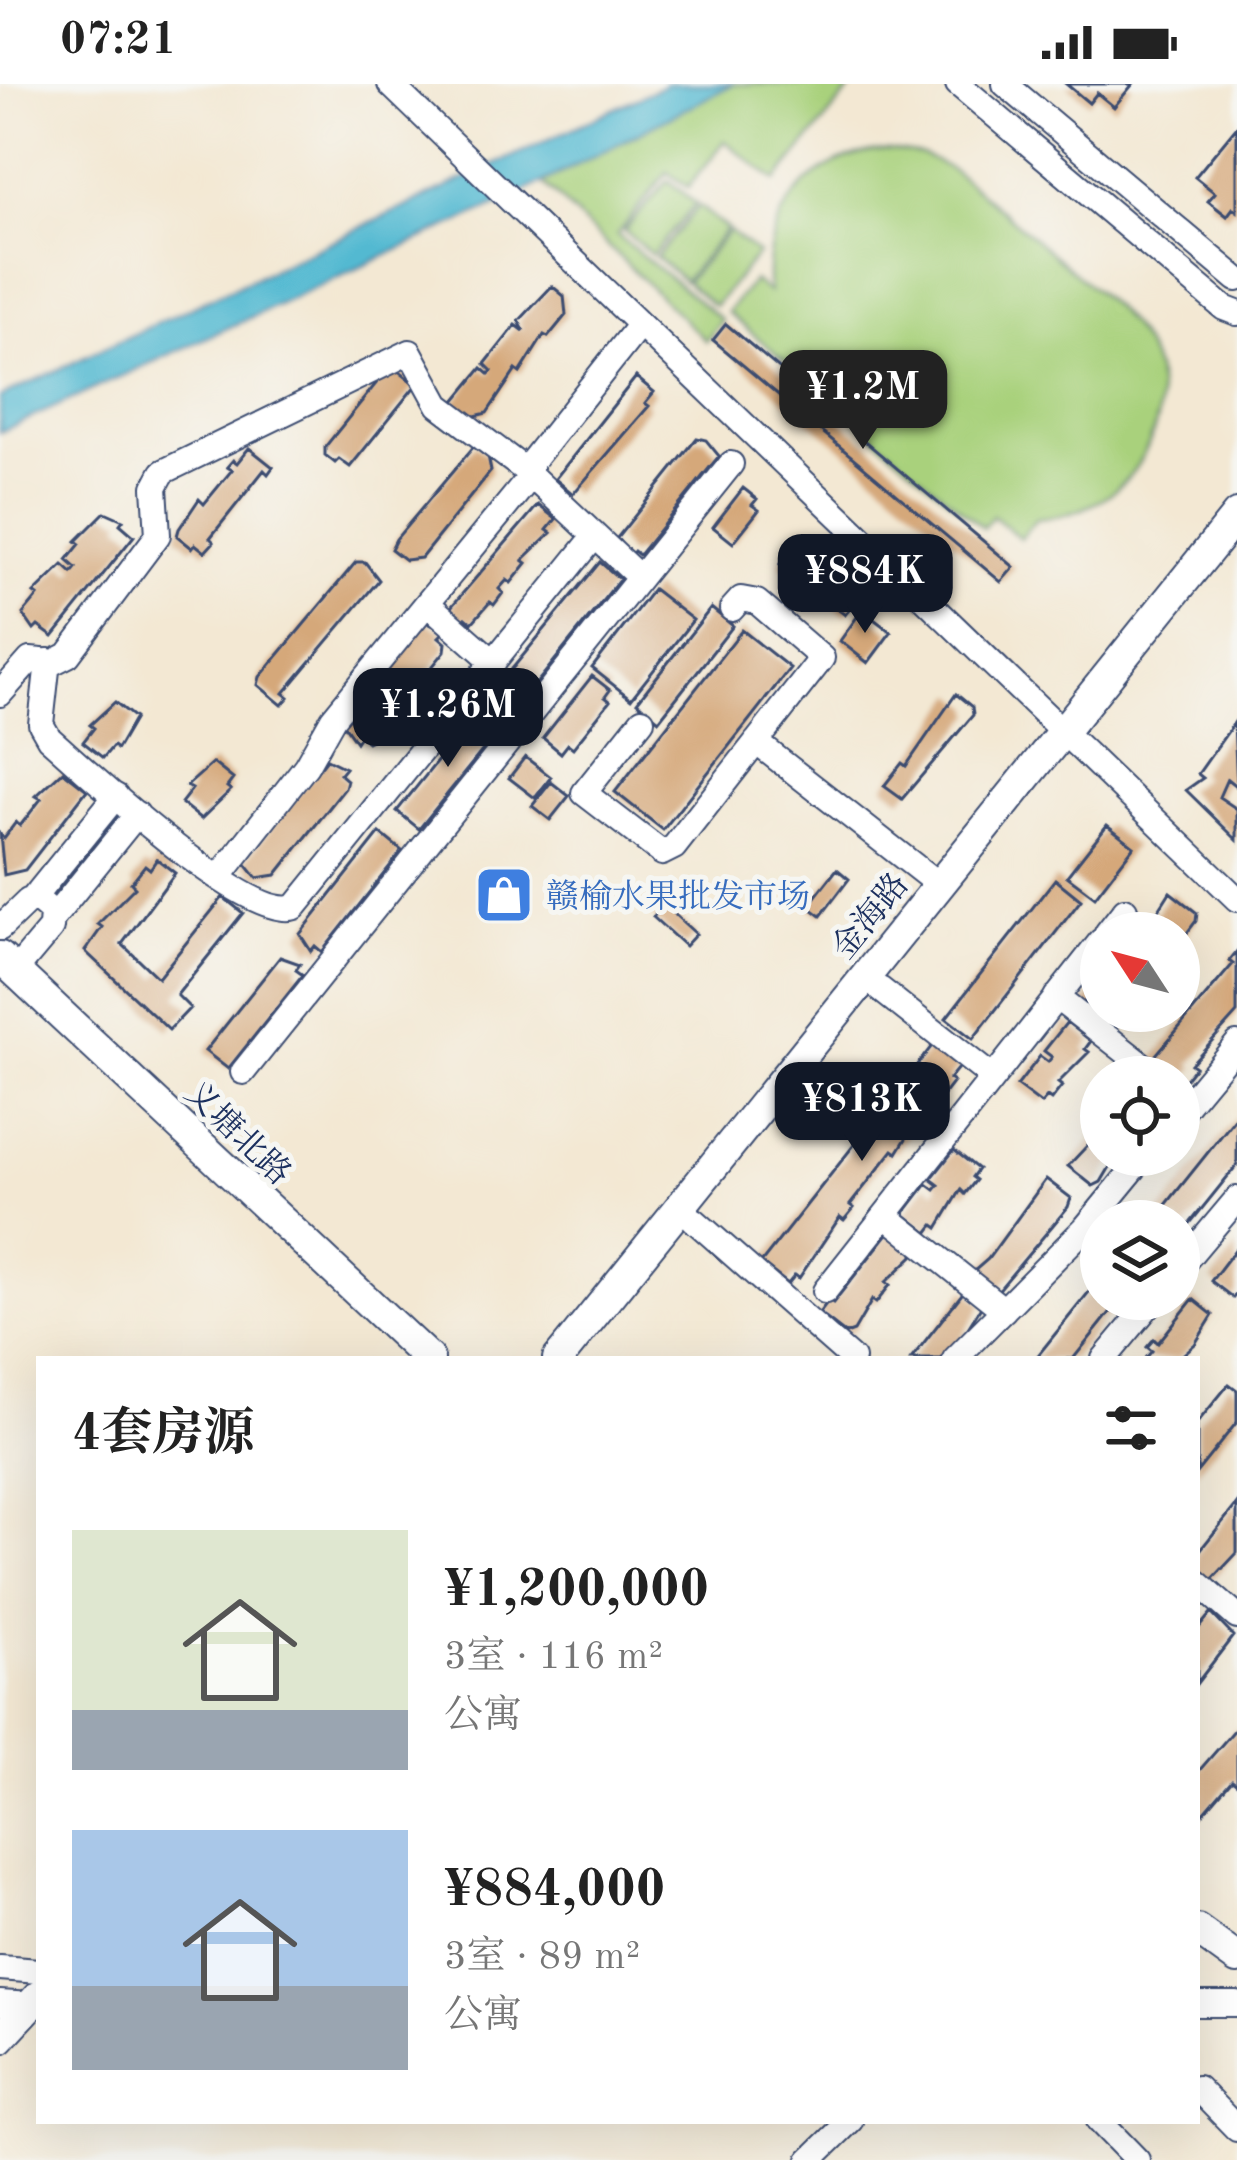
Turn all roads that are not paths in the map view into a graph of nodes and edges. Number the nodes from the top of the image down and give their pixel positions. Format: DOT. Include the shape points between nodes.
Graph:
graph roads {
  1 [pos="390,84"];
  2 [pos="958,84"];
  3 [pos="1005,84"];
  4 [pos="1236,276"];
  5 [pos="1237,313"];
  6 [pos="638,327"];
  7 [pos="731,464"];
  8 [pos="528,473"];
  9 [pos="1237,515"];
  10 [pos="595,536"];
  11 [pos="1237,545"];
  12 [pos="639,578"];
  13 [pos="427,603"];
  14 [pos="732,609"];
  15 [pos="48,661"];
  16 [pos="494,662"];
  17 [pos="0,694"];
  18 [pos="642,720"];
  19 [pos="1070,738"];
  20 [pos="756,742"];
  21 [pos="116,796"];
  22 [pos="137,814"];
  23 [pos="220,876"];
  24 [pos="939,885"];
  25 [pos="1237,899"];
  26 [pos="31,901"];
  27 [pos="53,918"];
  28 [pos="0,928"];
  29 [pos="1080,968"];
  30 [pos="5,971"];
  31 [pos="880,989"];
  32 [pos="1057,997"];
  33 [pos="1237,1044"];
  34 [pos="1131,1056"];
  35 [pos="242,1072"];
  36 [pos="993,1078"];
  37 [pos="1200,1084"];
  38 [pos="1128,1176"];
  39 [pos="1237,1198"];
  40 [pos="885,1215"];
  41 [pos="694,1220"];
  42 [pos="1200,1243"];
  43 [pos="825,1291"];
  44 [pos="1004,1310"];
  45 [pos="1136,1320"];
  46 [pos="396,1356"];
  47 [pos="426,1356"];
  48 [pos="560,1356"];
  49 [pos="584,1356"];
  50 [pos="849,1356"];
  51 [pos="958,1356"];
  52 [pos="1106,1356"];
  53 [pos="1200,1585"];
  54 [pos="1237,1617"];
  55 [pos="1200,1932"];
  56 [pos="1200,1956"];
  57 [pos="1237,1959"];
  58 [pos="0,1968"];
  59 [pos="36,1972"];
  60 [pos="1237,1983"];
  61 [pos="1200,2004"];
  62 [pos="1237,2004"];
  63 [pos="27,2007"];
  64 [pos="0,2038"];
  65 [pos="0,2065"];
  66 [pos="1200,2091"];
  67 [pos="847,2124"];
  68 [pos="1102,2124"];
  69 [pos="1237,2129"];
  70 [pos="810,2160"];
  71 [pos="1137,2160"];
  1 -- 6 [label="street"];
  2 -- 5 [label="street"];
  3 -- 4 [label="street"];
  6 -- 8 [label="street"];
  6 -- 19 [label="street"];
  7 -- 12 [label="street"];
  8 -- 10 [label="street"];
  8 -- 13 [label="street"];
  8 -- 15 [label="street" via="439,405 410,352 163,472 155,488 158,535 68,655"];
  9 -- 19 [label="main road, 金海路"];
  10 -- 12 [label="street"];
  10 -- 16 [label="street"];
  11 -- 19 [label="main road, 金海路"];
  12 -- 35 [label="street"];
  13 -- 16 [label="street"];
  13 -- 23 [label="street"];
  14 -- 20 [label="street" via="741,599 757,602 822,658"];
  15 -- 17 [label="street" via="30,660"];
  15 -- 21 [label="street" via="44,732"];
  16 -- 23 [label="street" via="295,908 266,906"];
  18 -- 20 [label="street" via="584,793 662,853"];
  19 -- 24 [label="main road, 金海路"];
  19 -- 25 [label="street"];
  19 -- 31 [label="main road, 金海路"];
  20 -- 24 [label="street"];
  21 -- 22 [label="street"];
  21 -- 26 [label="street"];
  22 -- 23 [label="street"];
  22 -- 27 [label="street"];
  24 -- 48 [label="main road, 金海路"];
  26 -- 27 [label="street"];
  26 -- 28 [label="street"];
  27 -- 30 [label="street"];
  29 -- 32 [label="street"];
  30 -- 46 [label="main road, 义塘北路"];
  30 -- 47 [label="main road, 义塘北路"];
  31 -- 36 [label="street"];
  31 -- 41 [label="main road, 金海路"];
  32 -- 34 [label="street"];
  32 -- 36 [label="street"];
  33 -- 37 [label="street"];
  36 -- 40 [label="street"];
  38 -- 44 [label="street"];
  39 -- 42 [label="street"];
  40 -- 43 [label="street"];
  40 -- 44 [label="street"];
  41 -- 49 [label="main road, 金海路"];
  41 -- 50 [label="street"];
  44 -- 51 [label="street"];
  45 -- 52 [label="street"];
  53 -- 54 [label="street"];
  55 -- 57 [label="main road"];
  56 -- 60 [label="main road"];
  58 -- 59 [label="street"];
  61 -- 62 [label="street"];
  63 -- 64 [label="main road"];
  63 -- 65 [label="main road"];
  66 -- 69 [label="street"];
  67 -- 70 [label="street"];
  68 -- 71 [label="street"];
}
